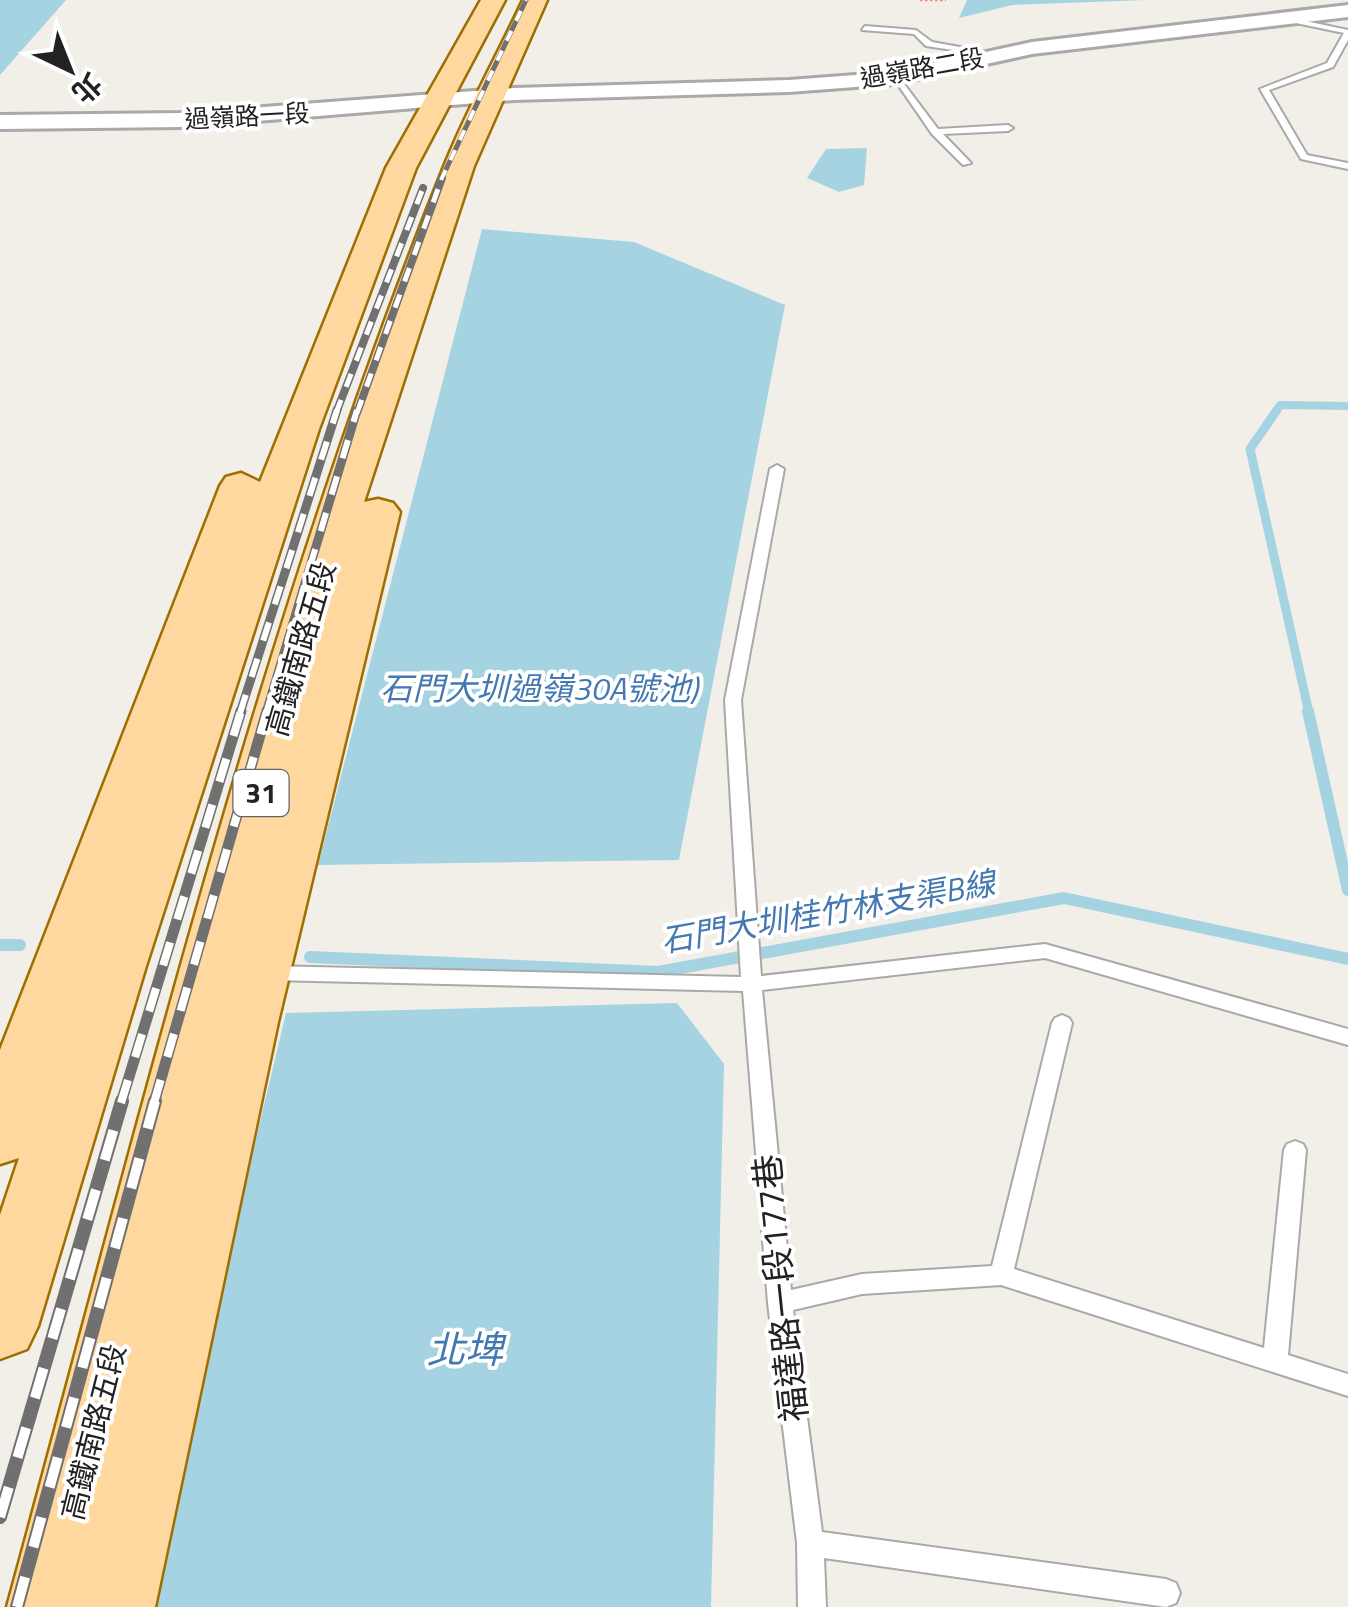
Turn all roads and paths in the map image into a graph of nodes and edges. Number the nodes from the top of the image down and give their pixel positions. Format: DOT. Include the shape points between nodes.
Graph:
graph roads {
  1 [pos="469,0"];
  2 [pos="920,0"];
  3 [pos="946,0"];
  4 [pos="531,1"];
  5 [pos="1348,11"];
  6 [pos="1294,20"];
  7 [pos="865,28"];
  8 [pos="1348,32"];
  9 [pos="1000,54"];
  10 [pos="895,78"];
  11 [pos="504,95"];
  12 [pos="422,103"];
  13 [pos="0,122"];
  14 [pos="1008,128"];
  15 [pos="935,132"];
  16 [pos="966,163"];
  17 [pos="1348,166"];
  18 [pos="298,428"];
  19 [pos="777,469"];
  20 [pos="228,519"];
  21 [pos="312,612"];
  22 [pos="324,718"];
  23 [pos="258,973"];
  24 [pos="751,976"];
  25 [pos="1062,1023"];
  26 [pos="1348,1037"];
  27 [pos="0,1137"];
  28 [pos="1294,1150"];
  29 [pos="1001,1275"];
  30 [pos="780,1303"];
  31 [pos="0,1326"];
  32 [pos="1276,1362"];
  33 [pos="1348,1384"];
  34 [pos="810,1543"];
  35 [pos="1166,1593"];
  36 [pos="50,1607"];
  37 [pos="112,1607"];
  38 [pos="812,1607"];
  1 -- 12 [label="main road, 高鐵南路五段 / 31"];
  2 -- 3 [label="path"];
  4 -- 11 [label="main road, 高鐵南路五段 / 31"];
  4 -- 12 [label="main road, 高鐵南路五段 / 31"];
  5 -- 6 [label="street, 過嶺路二段"];
  6 -- 8 [label="lane"];
  6 -- 9 [label="street, 過嶺路二段"];
  7 -- 9 [label="lane" via="916,32 929,44"];
  8 -- 17 [label="lane" via="1330,65 1264,89 1304,157"];
  9 -- 10 [label="street, 過嶺路二段"];
  10 -- 11 [label="street, 過嶺路二段"];
  10 -- 15 [label="lane"];
  11 -- 12 [label="street, 過嶺路一段"];
  11 -- 21 [label="main road, 高鐵南路五段 / 31" via="459,166 348,483"];
  11 -- 22 [label="main road, 高鐵南路五段 / 31" via="451,253"];
  12 -- 13 [label="street, 過嶺路一段" via="184,120"];
  12 -- 18 [label="main road, 高鐵南路五段 / 31"];
  12 -- 20 [label="main road, 高鐵南路五段 / 31" via="285,379"];
  14 -- 15 [label="lane"];
  15 -- 16 [label="lane"];
  18 -- 20 [label="main road"];
  18 -- 31 [label="main road, 高鐵南路五段 / 31"];
  19 -- 24 [label="lane, 福達路一段177巷" via="733,700"];
  20 -- 27 [label="main road, 高鐵南路五段 / 31"];
  21 -- 22 [label="main road"];
  21 -- 36 [label="main road, 高鐵南路五段 / 31" via="214,964"];
  22 -- 23 [label="main road, 高鐵南路五段 / 31"];
  23 -- 24 [label="lane"];
  23 -- 37 [label="main road, 高鐵南路五段 / 31"];
  24 -- 26 [label="lane" via="1045,952"];
  24 -- 30 [label="lane, 福達路一段177巷"];
  25 -- 29 [label="lane"];
  28 -- 32 [label="lane"];
  29 -- 30 [label="lane" via="862,1284"];
  29 -- 32 [label="lane"];
  30 -- 34 [label="lane, 福達路一段177巷"];
  32 -- 33 [label="lane"];
  34 -- 35 [label="lane"];
  34 -- 38 [label="lane, 福達路一段177巷"];
}
